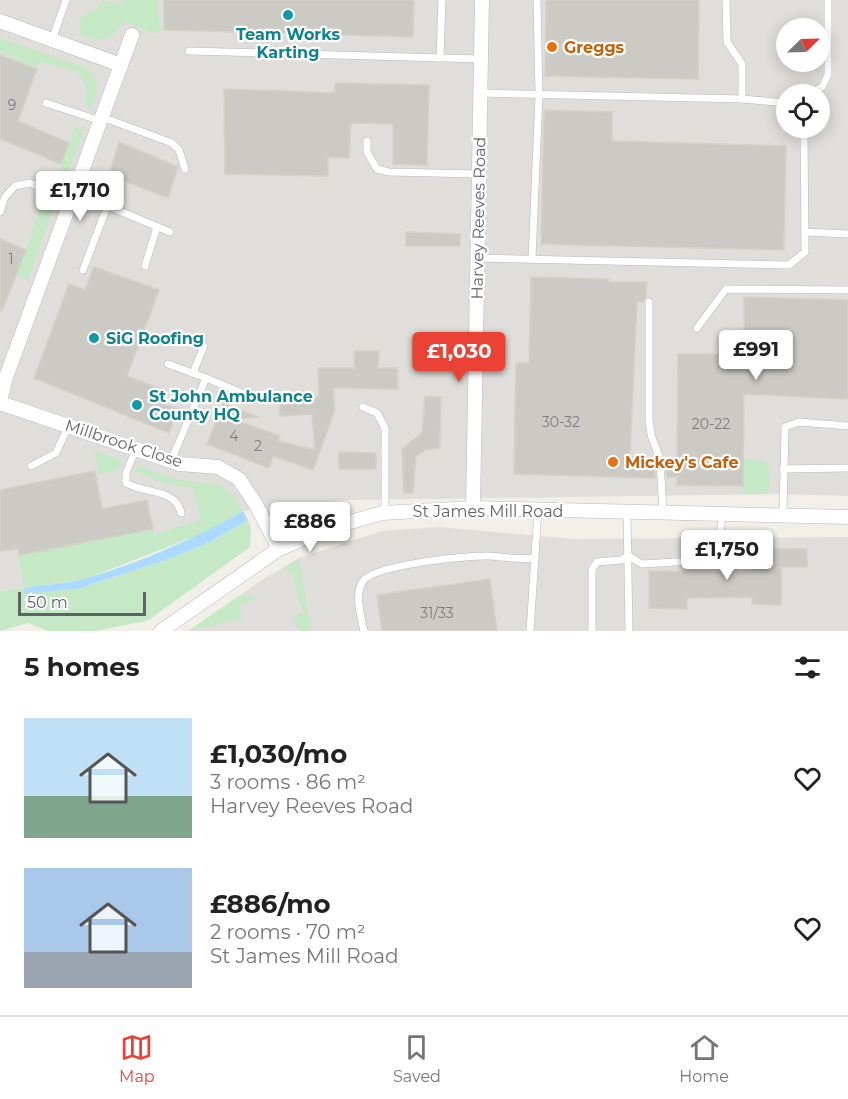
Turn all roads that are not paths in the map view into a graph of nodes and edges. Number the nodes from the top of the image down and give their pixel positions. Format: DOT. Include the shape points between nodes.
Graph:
graph roads {
  1 [pos="66,0"];
  2 [pos="442,0"];
  3 [pos="482,0"];
  4 [pos="537,0"];
  5 [pos="726,0"];
  6 [pos="828,0"];
  7 [pos="0,21"];
  8 [pos="132,35"];
  9 [pos="52,40"];
  10 [pos="189,51"];
  11 [pos="440,58"];
  12 [pos="481,59"];
  13 [pos="121,65"];
  14 [pos="824,84"];
  15 [pos="480,93"];
  16 [pos="539,95"];
  17 [pos="742,99"];
  18 [pos="776,102"];
  19 [pos="46,103"];
  20 [pos="101,119"];
  21 [pos="804,138"];
  22 [pos="367,141"];
  23 [pos="185,169"];
  24 [pos="479,174"];
  25 [pos="73,197"];
  26 [pos="107,207"];
  27 [pos="0,212"];
  28 [pos="158,227"];
  29 [pos="170,232"];
  30 [pos="805,232"];
  31 [pos="848,234"];
  32 [pos="477,258"];
  33 [pos="532,260"];
  34 [pos="145,266"];
  35 [pos="83,270"];
  36 [pos="848,290"];
  37 [pos="649,302"];
  38 [pos="697,328"];
  39 [pos="204,346"];
  40 [pos="168,364"];
  41 [pos="193,373"];
  42 [pos="206,378"];
  43 [pos="259,400"];
  44 [pos="0,402"];
  45 [pos="363,407"];
  46 [pos="69,425"];
  47 [pos="848,426"];
  48 [pos="136,449"];
  49 [pos="171,461"];
  50 [pos="30,466"];
  51 [pos="848,468"];
  52 [pos="783,469"];
  53 [pos="473,508"];
  54 [pos="538,510"];
  55 [pos="627,512"];
  56 [pos="181,513"];
  57 [pos="385,513"];
  58 [pos="663,513"];
  59 [pos="722,514"];
  60 [pos="783,516"];
  61 [pos="848,517"];
  62 [pos="279,549"];
  63 [pos="629,556"];
  64 [pos="536,558"];
  65 [pos="161,631"];
  66 [pos="364,631"];
  67 [pos="530,631"];
  68 [pos="592,631"];
  69 [pos="629,631"];
  1 -- 9 [label="lane"];
  2 -- 11 [label="lane"];
  3 -- 12 [label="street, Harvey Reeves Road"];
  4 -- 16 [label="lane"];
  5 -- 17 [label="lane" via="727,42 741,64"];
  6 -- 14 [label="lane" via="828,75"];
  7 -- 9 [label="street"];
  8 -- 13 [label="street, Millbrook Close"];
  9 -- 13 [label="street"];
  10 -- 11 [label="lane"];
  11 -- 12 [label="lane"];
  12 -- 15 [label="street, Harvey Reeves Road"];
  13 -- 20 [label="street, Millbrook Close"];
  15 -- 16 [label="lane"];
  15 -- 24 [label="street, Harvey Reeves Road"];
  16 -- 17 [label="lane"];
  16 -- 33 [label="lane"];
  17 -- 18 [label="lane"];
  19 -- 20 [label="lane"];
  20 -- 23 [label="lane" via="172,143 179,150"];
  20 -- 25 [label="street, Millbrook Close"];
  21 -- 30 [label="lane"];
  22 -- 24 [label="lane" via="367,152 377,169"];
  24 -- 32 [label="street, Harvey Reeves Road"];
  25 -- 26 [label="lane"];
  25 -- 27 [label="lane" via="30,183 15,186 5,197"];
  25 -- 44 [label="street, Millbrook Close"];
  26 -- 28 [label="lane"];
  26 -- 35 [label="lane"];
  28 -- 29 [label="lane"];
  28 -- 34 [label="lane"];
  30 -- 31 [label="lane"];
  30 -- 33 [label="lane" via="805,252 789,265"];
  32 -- 33 [label="lane"];
  32 -- 53 [label="street, Harvey Reeves Road"];
  36 -- 38 [label="lane" via="726,289"];
  37 -- 58 [label="lane" via="649,420 660,459"];
  39 -- 41 [label="lane"];
  40 -- 41 [label="lane"];
  41 -- 42 [label="lane"];
  42 -- 43 [label="lane"];
  42 -- 49 [label="lane"];
  44 -- 46 [label="street, Millbrook Close"];
  45 -- 57 [label="lane" via="377,413 385,428"];
  46 -- 48 [label="street, Millbrook Close"];
  46 -- 50 [label="lane" via="56,453"];
  47 -- 52 [label="lane" via="799,422 785,427"];
  48 -- 49 [label="street, Millbrook Close"];
  48 -- 56 [label="lane" via="126,483 172,497"];
  49 -- 62 [label="street, Millbrook Close" via="218,467 239,479"];
  51 -- 52 [label="lane"];
  52 -- 60 [label="lane"];
  53 -- 54 [label="street, St James Mill Road"];
  53 -- 57 [label="street, St James Mill Road"];
  54 -- 55 [label="street, St James Mill Road"];
  54 -- 64 [label="lane"];
  55 -- 58 [label="street, St James Mill Road"];
  55 -- 63 [label="lane"];
  57 -- 62 [label="street, St James Mill Road" via="326,529"];
  58 -- 59 [label="street, St James Mill Road"];
  59 -- 60 [label="street, St James Mill Road"];
  59 -- 63 [label="lane" via="718,549 710,560 642,564"];
  60 -- 61 [label="street, St James Mill Road"];
  62 -- 65 [label="street, St James Mill Road"];
  63 -- 68 [label="lane" via="597,562 592,569"];
  63 -- 69 [label="lane"];
  64 -- 66 [label="lane" via="512,560 489,556 374,573 363,581 358,600"];
  64 -- 67 [label="lane"];
}
